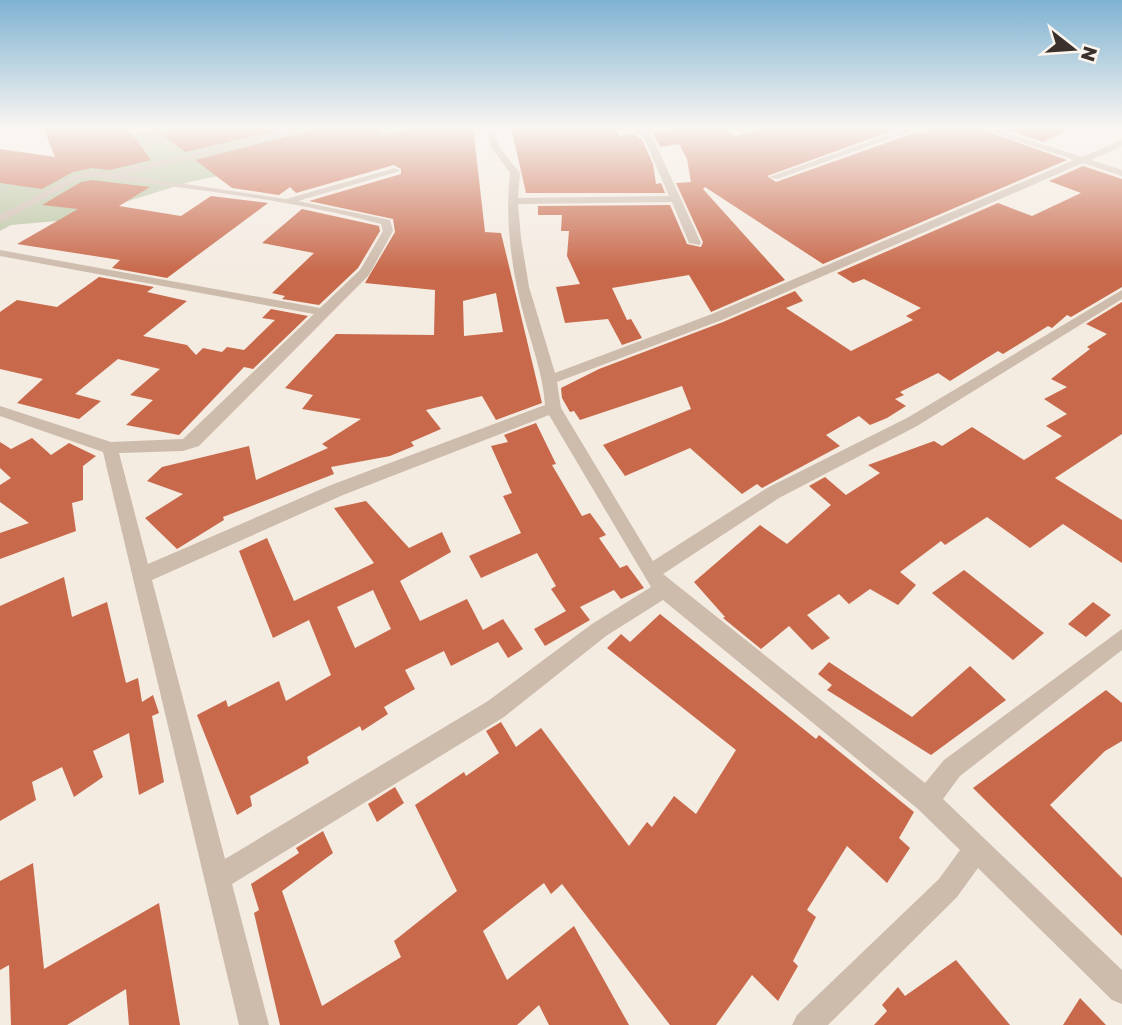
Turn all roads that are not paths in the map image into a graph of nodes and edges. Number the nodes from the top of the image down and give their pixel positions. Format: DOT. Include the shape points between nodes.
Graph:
graph roads {
  1 [pos="111,175"];
  2 [pos="381,175"];
  3 [pos="515,175"];
  4 [pos="665,175"];
  5 [pos="780,175"];
  6 [pos="1041,175"];
  7 [pos="774,177"];
  8 [pos="676,199"];
  9 [pos="511,201"];
  10 [pos="284,202"];
  11 [pos="0,219"];
  12 [pos="695,243"];
  13 [pos="0,253"];
  14 [pos="1122,294"];
  15 [pos="323,312"];
  16 [pos="552,379"];
  17 [pos="553,408"];
  18 [pos="0,411"];
  19 [pos="110,448"];
  20 [pos="141,576"];
  21 [pos="657,581"];
  22 [pos="1122,638"];
  23 [pos="927,800"];
  24 [pos="976,849"];
  25 [pos="218,878"];
  26 [pos="1122,990"];
  27 [pos="254,1025"];
  28 [pos="807,1025"];
  1 -- 10 [label="street"];
  1 -- 11 [label="street" via="77,177"];
  2 -- 10 [label="street"];
  3 -- 9 [label="street"];
  4 -- 8 [label="street"];
  5 -- 7 [label="street"];
  6 -- 16 [label="street" via="717,317"];
  8 -- 9 [label="street"];
  8 -- 12 [label="street"];
  9 -- 16 [label="street" via="527,303"];
  10 -- 15 [label="street" via="370,217 389,226 365,272"];
  13 -- 15 [label="street"];
  14 -- 21 [label="street" via="912,422 773,494"];
  15 -- 19 [label="street" via="193,442"];
  16 -- 17 [label="street"];
  17 -- 20 [label="street" via="337,490"];
  17 -- 21 [label="street"];
  18 -- 19 [label="street"];
  19 -- 20 [label="street"];
  20 -- 25 [label="street"];
  21 -- 23 [label="street"];
  21 -- 25 [label="street" via="496,709"];
  22 -- 23 [label="street" via="952,768"];
  23 -- 24 [label="street"];
  24 -- 26 [label="street"];
  24 -- 28 [label="street" via="948,888"];
  25 -- 27 [label="street"];
}
